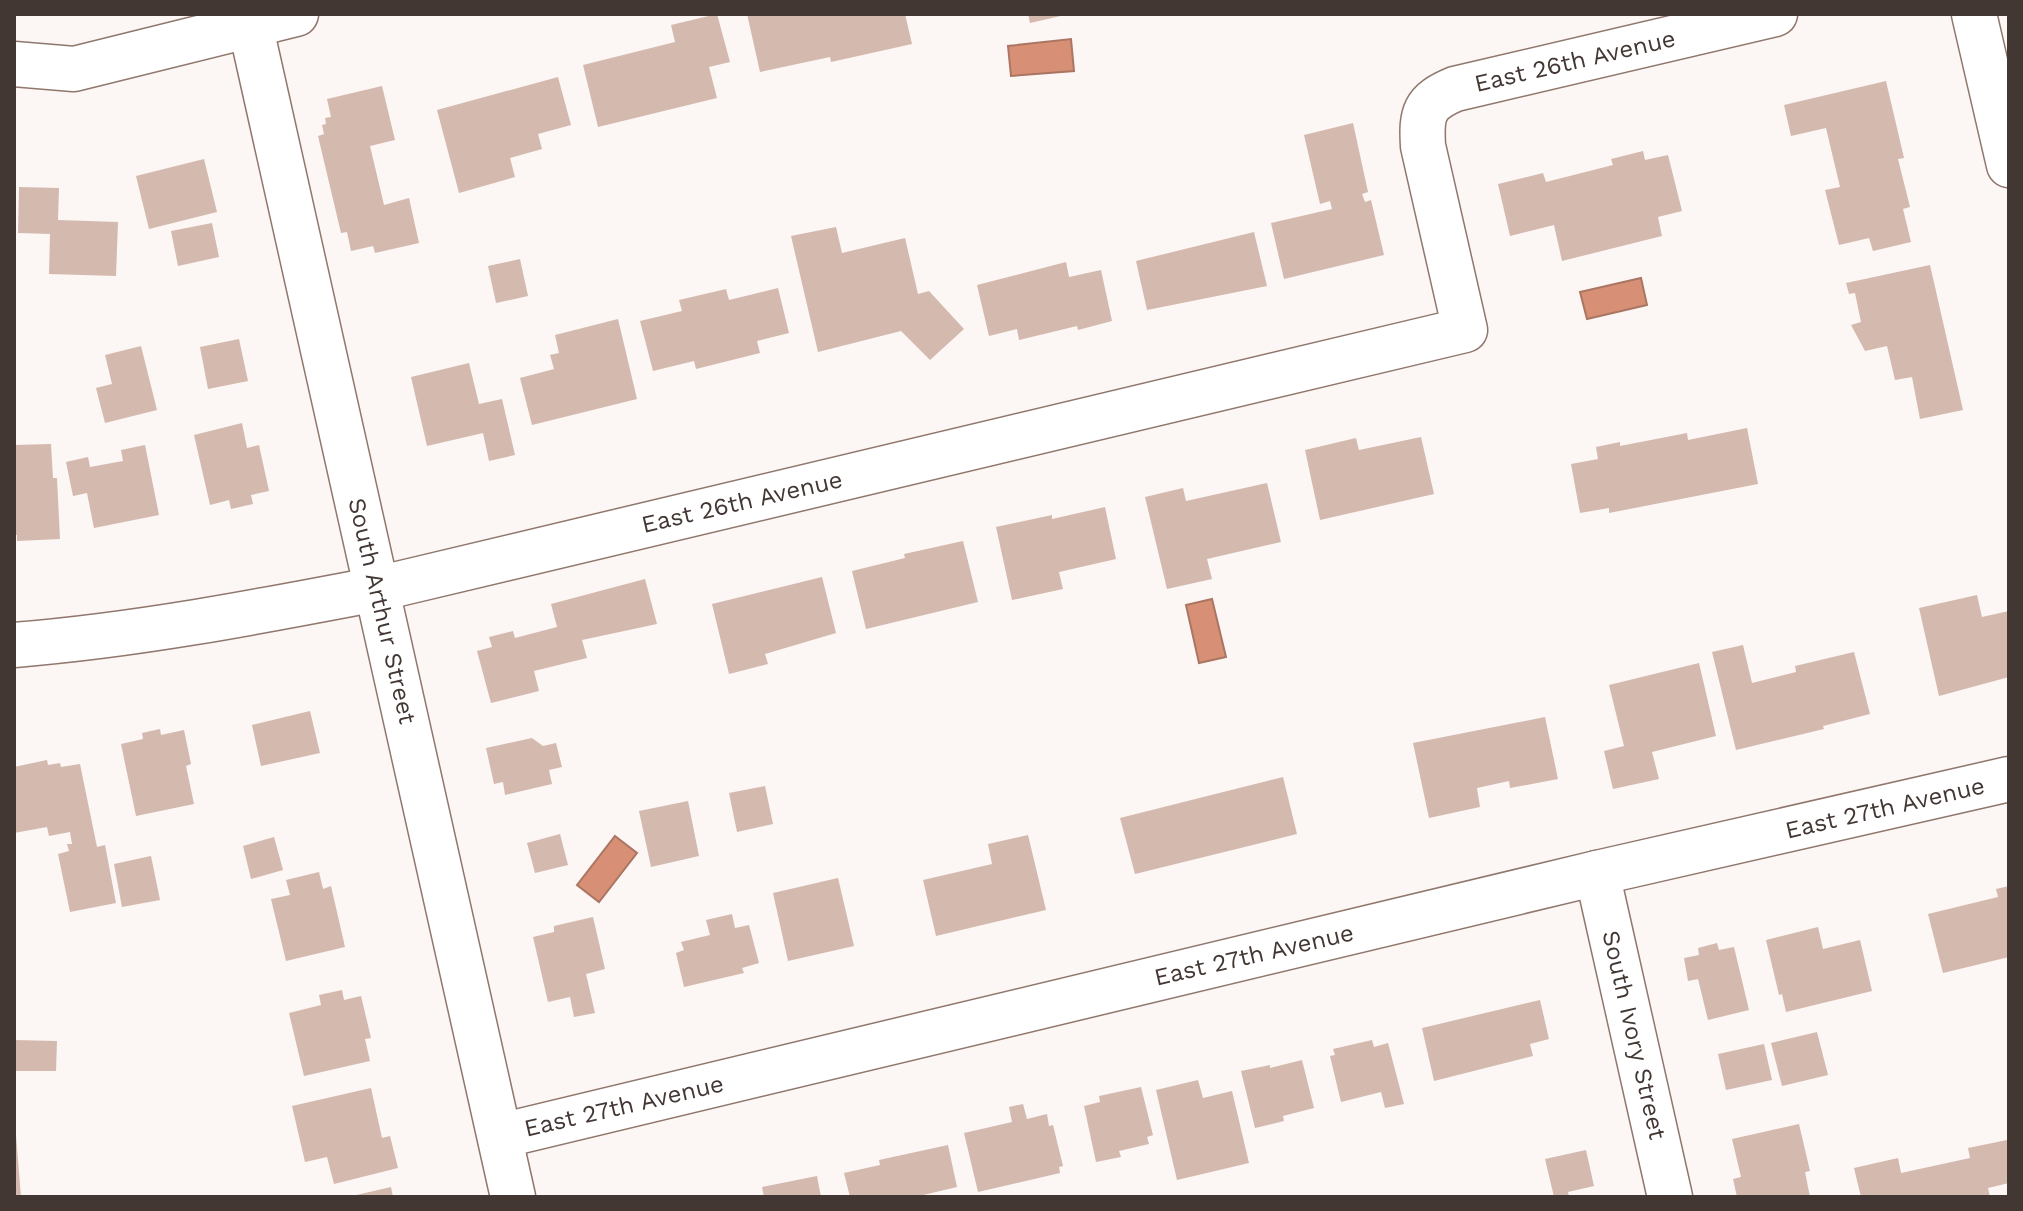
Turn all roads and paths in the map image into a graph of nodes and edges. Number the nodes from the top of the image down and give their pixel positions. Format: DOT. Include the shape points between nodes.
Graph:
graph roads {
  1 [pos="296,14"];
  2 [pos="1775,14"];
  3 [pos="1974,14"];
  4 [pos="242,22"];
  5 [pos="14,64"];
  6 [pos="2009,165"];
  7 [pos="377,589"];
  8 [pos="14,645"];
  9 [pos="2009,779"];
  10 [pos="1597,873"];
  11 [pos="500,1136"];
  12 [pos="513,1197"];
  13 [pos="1670,1197"];
  1 -- 4 [label="street"];
  2 -- 7 [label="street, East 26th Avenue" via="1455,89 1427,106 1423,146 1465,330"];
  3 -- 6 [label="street"];
  4 -- 5 [label="street" via="74,69"];
  4 -- 7 [label="street, South Arthur Street"];
  7 -- 8 [label="street, East 26th Avenue" via="215,620"];
  7 -- 11 [label="street, South Arthur Street"];
  9 -- 10 [label="street, East 27th Avenue"];
  10 -- 11 [label="street, East 27th Avenue"];
  10 -- 13 [label="street, South Ivory Street"];
  11 -- 12 [label="street, South Arthur Street"];
}
